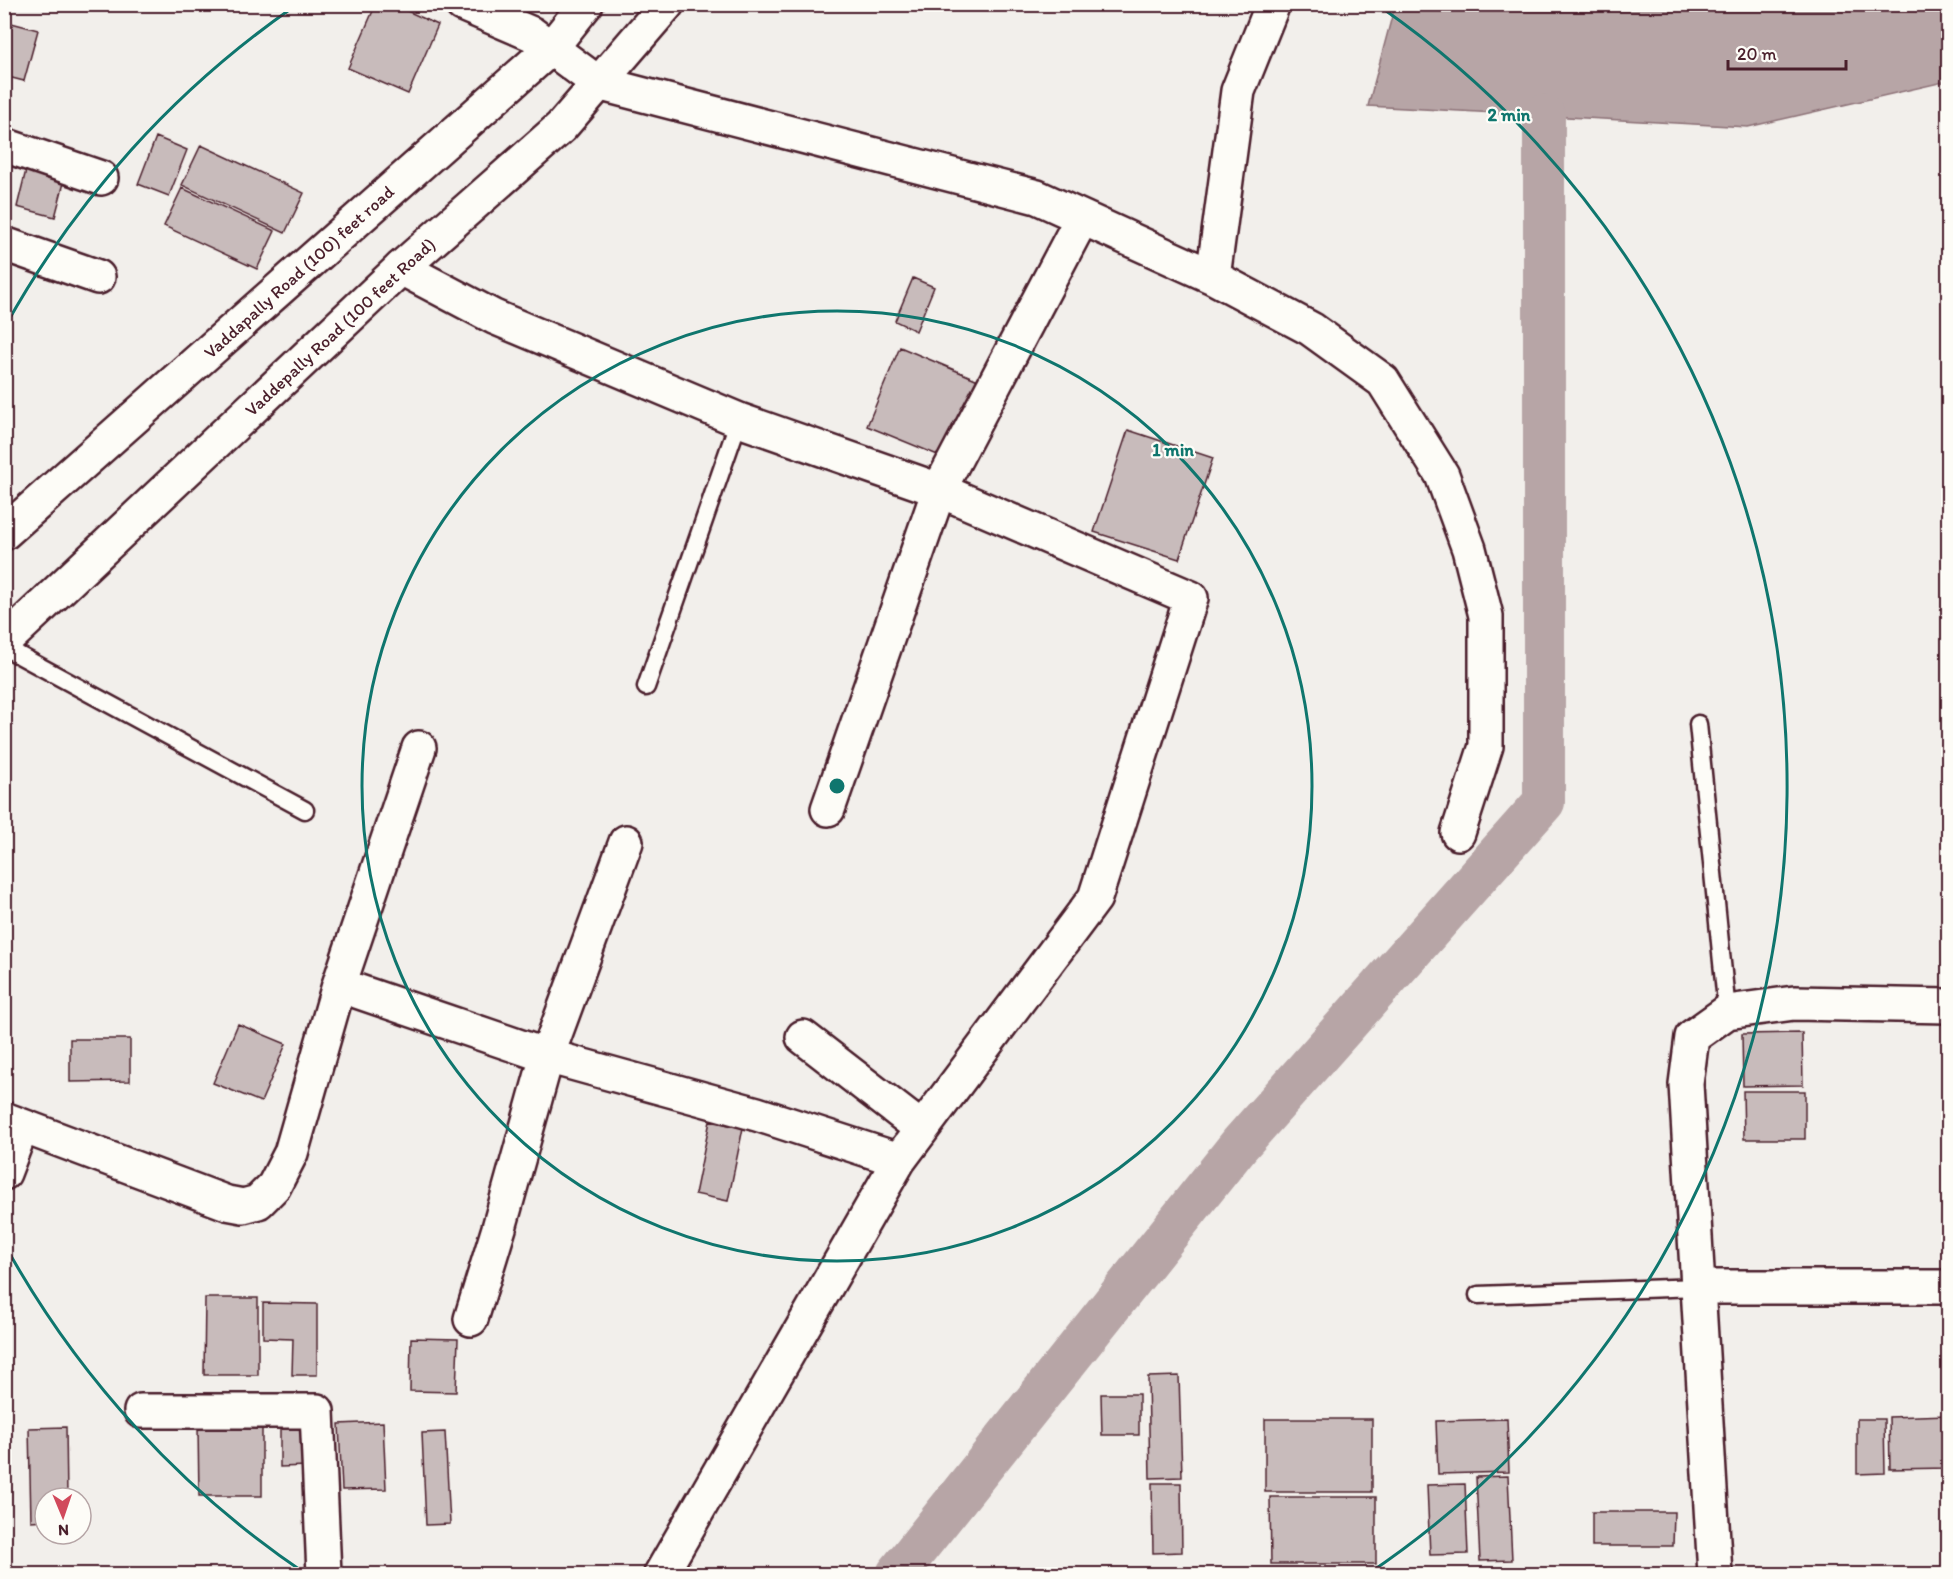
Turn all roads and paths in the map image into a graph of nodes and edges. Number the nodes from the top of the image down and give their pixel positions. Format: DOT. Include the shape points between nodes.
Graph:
graph roads {
  1 [pos="462,4"];
  2 [pos="586,4"];
  3 [pos="667,4"];
  4 [pos="1273,4"];
  5 [pos="539,29"];
  6 [pos="598,83"];
  7 [pos="4,145"];
  8 [pos="101,178"];
  9 [pos="1082,218"];
  10 [pos="4,244"];
  11 [pos="401,268"];
  12 [pos="98,277"];
  13 [pos="1213,278"];
  14 [pos="739,420"];
  15 [pos="939,490"];
  16 [pos="4,533"];
  17 [pos="4,642"];
  18 [pos="4,647"];
  19 [pos="646,687"];
  20 [pos="1698,724"];
  21 [pos="419,748"];
  22 [pos="828,809"];
  23 [pos="304,810"];
  24 [pos="1458,833"];
  25 [pos="626,842"];
  26 [pos="339,985"];
  27 [pos="1948,1006"];
  28 [pos="1726,1012"];
  29 [pos="803,1037"];
  30 [pos="547,1056"];
  31 [pos="13,1123"];
  32 [pos="922,1129"];
  33 [pos="899,1160"];
  34 [pos="4,1173"];
  35 [pos="1698,1287"];
  36 [pos="1948,1287"];
  37 [pos="1478,1295"];
  38 [pos="471,1319"];
  39 [pos="141,1411"];
  40 [pos="324,1575"];
  41 [pos="661,1575"];
  42 [pos="1715,1575"];
  1 -- 5 [label="street"];
  2 -- 5 [label="street, Vaddapally Road (100) feet road"];
  3 -- 6 [label="street, Vaddepally Road (100 feet Road)"];
  4 -- 13 [label="street" via="1238,91"];
  5 -- 6 [label="street"];
  5 -- 16 [label="street, Vaddapally Road (100) feet road"];
  6 -- 9 [label="street" via="1037,197"];
  6 -- 11 [label="street, Vaddepally Road (100 feet Road)" via="561,127"];
  7 -- 8 [label="street"];
  9 -- 13 [label="street"];
  9 -- 15 [label="street"];
  10 -- 12 [label="street"];
  11 -- 14 [label="street" via="494,317"];
  11 -- 17 [label="street, Vaddepally Road (100 feet Road)"];
  13 -- 24 [label="street" via="1311,329 1383,381 1442,475 1469,549 1486,616 1486,746"];
  14 -- 15 [label="street"];
  14 -- 19 [label="lane"];
  15 -- 22 [label="street"];
  15 -- 32 [label="street" via="1191,598 1095,898"];
  18 -- 23 [label="lane"];
  20 -- 28 [label="lane"];
  21 -- 26 [label="street"];
  25 -- 30 [label="street"];
  26 -- 30 [label="street"];
  26 -- 31 [label="street" via="291,1153 274,1186 258,1202 243,1206 227,1203"];
  27 -- 28 [label="street" via="1794,1004"];
  28 -- 35 [label="street" via="1692,1037 1686,1084"];
  29 -- 32 [label="street"];
  30 -- 33 [label="street" via="757,1114"];
  30 -- 38 [label="street"];
  31 -- 34 [label="street"];
  32 -- 33 [label="street"];
  33 -- 41 [label="street"];
  35 -- 36 [label="street"];
  35 -- 37 [label="lane"];
  35 -- 42 [label="street"];
  39 -- 40 [label="street" via="317,1411"];
}
